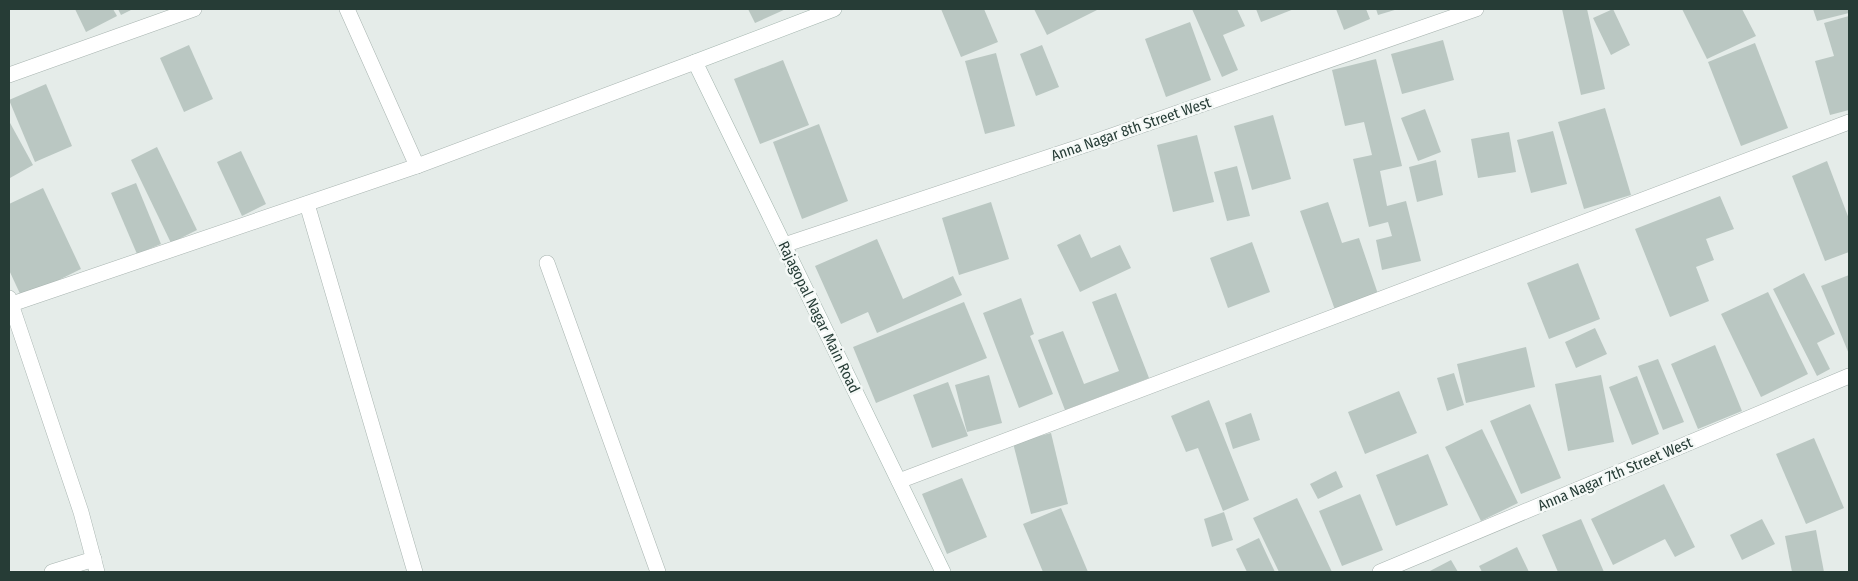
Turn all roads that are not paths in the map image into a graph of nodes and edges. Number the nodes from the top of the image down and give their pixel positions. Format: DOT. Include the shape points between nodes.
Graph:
graph roads {
  1 [pos="194,9"];
  2 [pos="347,9"];
  3 [pos="834,9"];
  4 [pos="1476,9"];
  5 [pos="695,62"];
  6 [pos="9,76"];
  7 [pos="1849,122"];
  8 [pos="417,166"];
  9 [pos="307,204"];
  10 [pos="784,245"];
  11 [pos="548,263"];
  12 [pos="10,302"];
  13 [pos="1849,376"];
  14 [pos="899,481"];
  15 [pos="95,565"];
  16 [pos="52,572"];
  17 [pos="415,572"];
  18 [pos="658,572"];
  19 [pos="944,572"];
  20 [pos="1380,572"];
  1 -- 6 [label="street"];
  2 -- 8 [label="street"];
  3 -- 5 [label="street"];
  4 -- 10 [label="street, Anna Nagar 8th Street West" via="1088,144"];
  5 -- 8 [label="street"];
  5 -- 10 [label="street, Rajagopal Nagar Main Road"];
  7 -- 14 [label="street"];
  8 -- 9 [label="street"];
  9 -- 12 [label="street"];
  9 -- 17 [label="street"];
  10 -- 14 [label="street, Rajagopal Nagar Main Road"];
  11 -- 18 [label="street"];
  12 -- 15 [label="street" via="81,512"];
  13 -- 20 [label="street, Anna Nagar 7th Street West"];
  14 -- 19 [label="street, Rajagopal Nagar Main Road"];
  15 -- 16 [label="street"];
}
